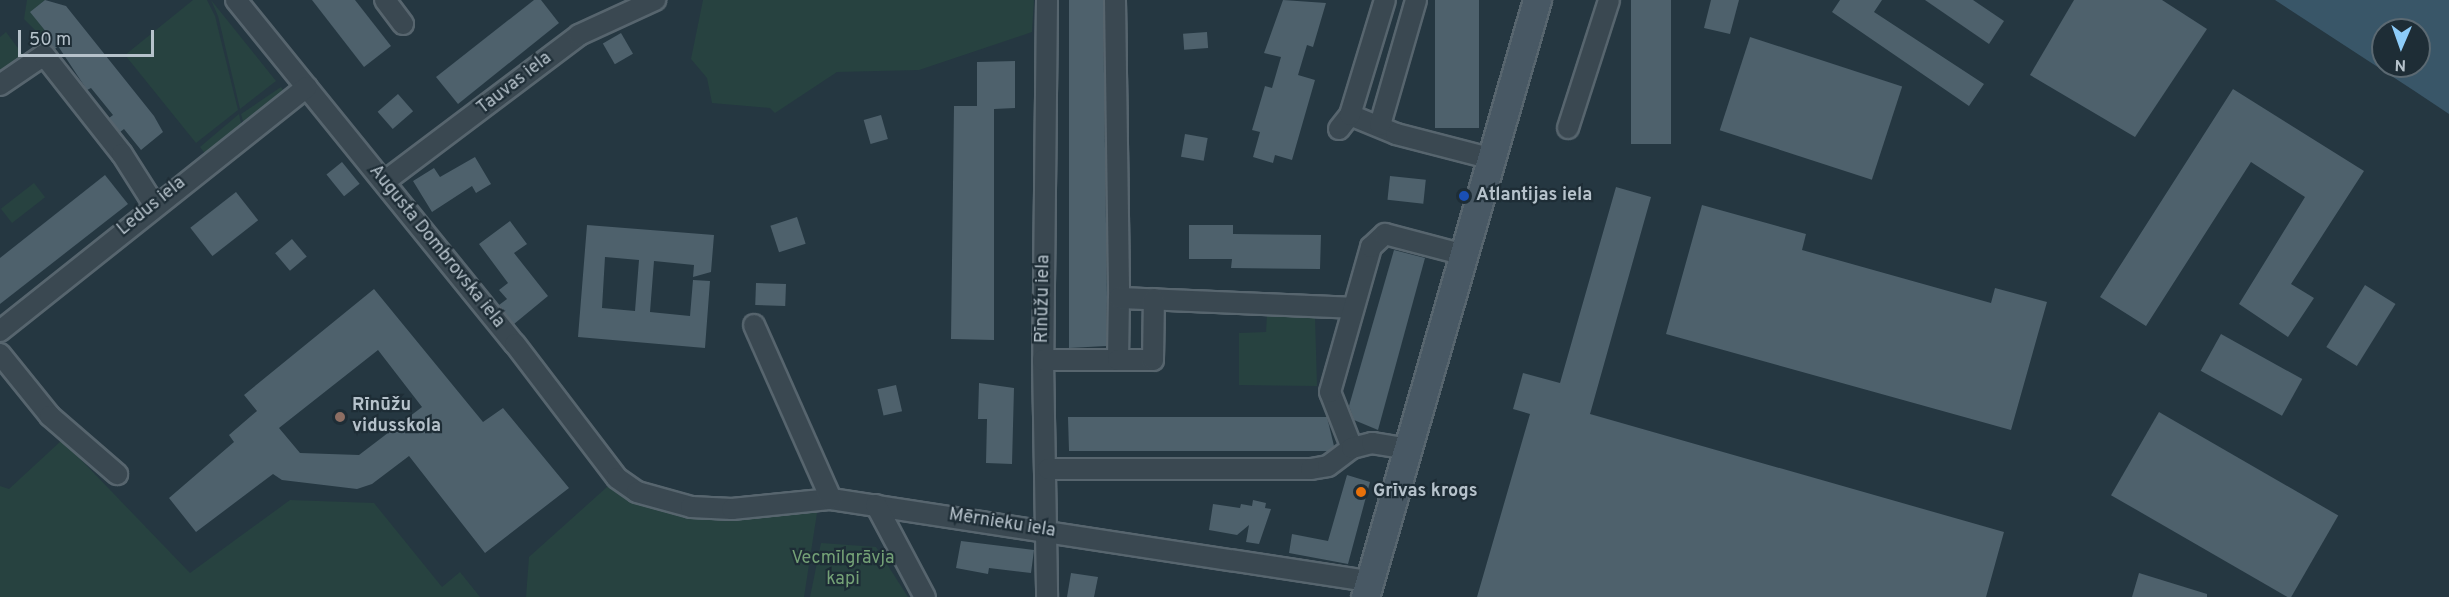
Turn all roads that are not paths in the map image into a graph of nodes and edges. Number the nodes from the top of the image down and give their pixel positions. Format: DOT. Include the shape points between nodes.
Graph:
graph roads {
  1 [pos="236,0"];
  2 [pos="385,0"];
  3 [pos="655,0"];
  4 [pos="1047,0"];
  5 [pos="1115,0"];
  6 [pos="1385,0"];
  7 [pos="1416,0"];
  8 [pos="1537,0"];
  9 [pos="1609,0"];
  10 [pos="403,24"];
  11 [pos="0,85"];
  12 [pos="307,87"];
  13 [pos="1380,125"];
  14 [pos="1568,128"];
  15 [pos="1489,158"];
  16 [pos="384,182"];
  17 [pos="155,206"];
  18 [pos="1461,254"];
  19 [pos="1119,298"];
  20 [pos="1154,299"];
  21 [pos="1353,308"];
  22 [pos="754,324"];
  23 [pos="0,331"];
  24 [pos="0,354"];
  25 [pos="1043,360"];
  26 [pos="1118,360"];
  27 [pos="1352,448"];
  28 [pos="1404,448"];
  29 [pos="1047,469"];
  30 [pos="117,474"];
  31 [pos="637,492"];
  32 [pos="831,499"];
  33 [pos="876,505"];
  34 [pos="1050,531"];
  35 [pos="1366,589"];
  36 [pos="925,597"];
  37 [pos="1047,597"];
  1 -- 12 [label="street, Augusta Dombrovska iela"];
  2 -- 10 [label="street"];
  3 -- 16 [label="street, Tauvas iela" via="579,35"];
  4 -- 25 [label="street, Rīnūžu iela"];
  5 -- 19 [label="street"];
  6 -- 13 [label="street" via="1344,122"];
  7 -- 13 [label="street"];
  8 -- 15 [label="main road"];
  9 -- 14 [label="street"];
  11 -- 17 [label="street" via="44,54 122,154"];
  12 -- 16 [label="street, Augusta Dombrovska iela"];
  12 -- 17 [label="street, Ledus iela"];
  13 -- 15 [label="street" via="1396,134"];
  15 -- 18 [label="main road"];
  16 -- 31 [label="street, Augusta Dombrovska iela" via="617,478"];
  17 -- 23 [label="street, Ledus iela"];
  18 -- 21 [label="street" via="1393,235 1377,238"];
  18 -- 28 [label="main road"];
  19 -- 20 [label="street"];
  19 -- 26 [label="street"];
  20 -- 21 [label="street"];
  20 -- 26 [label="street" via="1153,360"];
  21 -- 27 [label="street" via="1330,392"];
  22 -- 32 [label="street"];
  24 -- 30 [label="street" via="50,416"];
  25 -- 26 [label="street"];
  25 -- 29 [label="street, Rīnūžu iela"];
  27 -- 28 [label="street" via="1383,442"];
  27 -- 29 [label="street" via="1328,466 1311,469"];
  28 -- 35 [label="main road"];
  29 -- 34 [label="street, Rīnūžu iela"];
  31 -- 32 [label="street, Mērnieku iela" via="691,507 732,509"];
  32 -- 33 [label="street, Mērnieku iela"];
  33 -- 34 [label="street, Mērnieku iela"];
  33 -- 36 [label="street"];
  34 -- 35 [label="street, Mērnieku iela"];
  34 -- 37 [label="street, Rīnūžu iela"];
}
